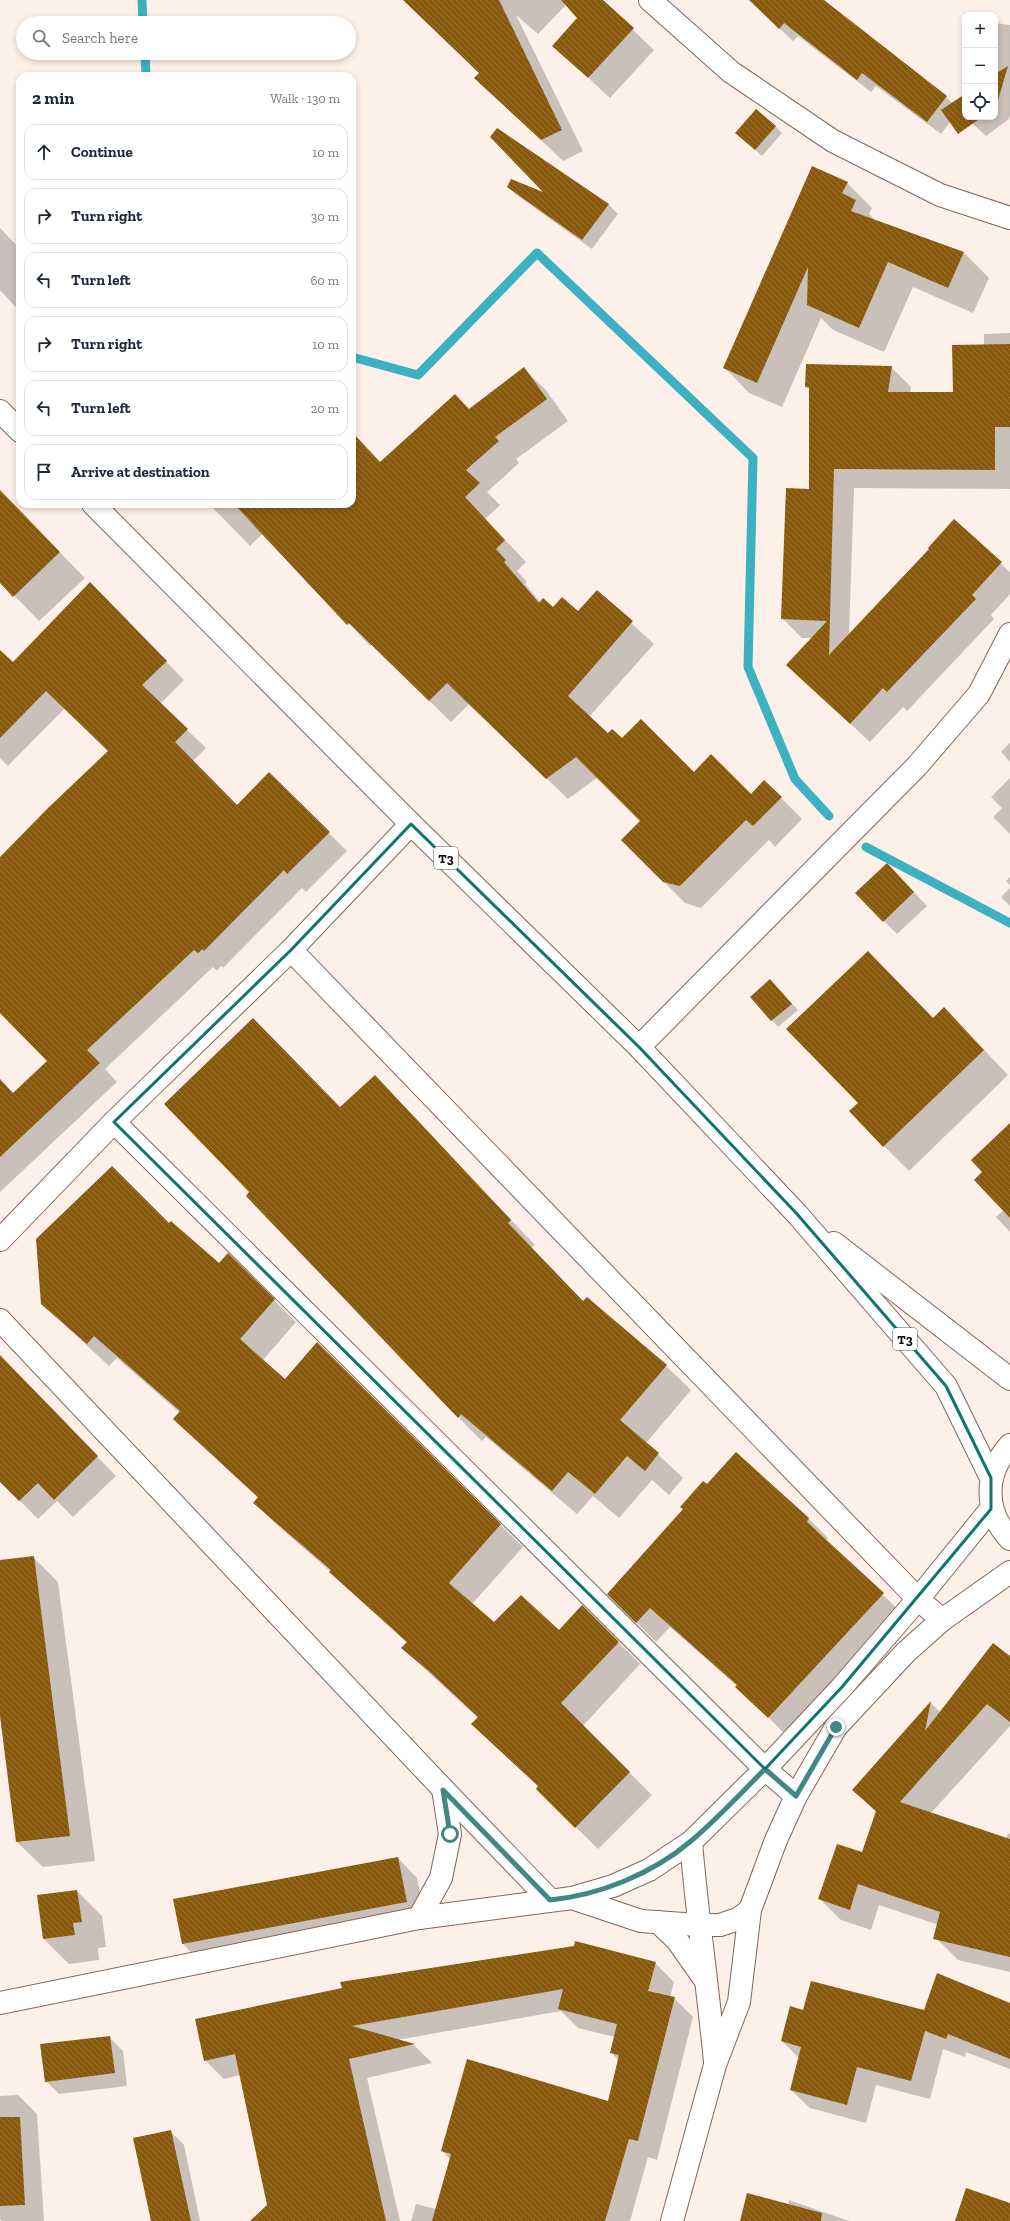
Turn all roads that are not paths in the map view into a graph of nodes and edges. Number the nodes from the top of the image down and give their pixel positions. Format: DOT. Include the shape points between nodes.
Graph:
graph roads {
  1 [pos="650,0"];
  2 [pos="1010,218"];
  3 [pos="0,411"];
  4 [pos="16,427"];
  5 [pos="97,508"];
  6 [pos="1010,634"];
  7 [pos="411,824"];
  8 [pos="291,950"];
  9 [pos="639,1047"];
  10 [pos="114,1122"];
  11 [pos="797,1214"];
  12 [pos="0,1240"];
  13 [pos="0,1320"];
  14 [pos="1010,1379"];
  15 [pos="1010,1445"];
  16 [pos="991,1478"];
  17 [pos="991,1508"];
  18 [pos="1010,1539"];
  19 [pos="1010,1572"];
  20 [pos="918,1599"];
  21 [pos="942,1620"];
  22 [pos="765,1769"];
  23 [pos="443,1790"];
  24 [pos="796,1796"];
  25 [pos="691,1842"];
  26 [pos="572,1898"];
  27 [pos="550,1900"];
  28 [pos="750,1910"];
  29 [pos="419,1918"];
  30 [pos="658,1922"];
  31 [pos="698,1925"];
  32 [pos="707,1983"];
  33 [pos="0,2003"];
  34 [pos="715,2065"];
  35 [pos="672,2221"];
  1 -- 2 [label="main road" via="731,72 833,140 940,194"];
  3 -- 4 [label="main road"];
  5 -- 7 [label="main road, T3"];
  6 -- 9 [label="main road" via="979,694 917,766"];
  7 -- 8 [label="main road"];
  7 -- 9 [label="main road, T3"];
  8 -- 10 [label="main road"];
  8 -- 20 [label="main road"];
  9 -- 11 [label="main road, T3"];
  10 -- 12 [label="main road"];
  10 -- 22 [label="main road"];
  11 -- 14 [label="main road, T3"];
  11 -- 16 [label="main road, T3" via="946,1386"];
  13 -- 23 [label="main road"];
  15 -- 16 [label="main road, T3" via="1000,1457"];
  16 -- 17 [label="main road, T3"];
  17 -- 18 [label="main road, T3" via="1001,1529"];
  17 -- 20 [label="main road"];
  19 -- 21 [label="main road"];
  20 -- 21 [label="main road"];
  20 -- 22 [label="main road"];
  21 -- 24 [label="main road" via="906,1652 836,1727"];
  22 -- 24 [label="main road"];
  22 -- 25 [label="main road"];
  23 -- 27 [label="main road"];
  23 -- 29 [label="main road" via="450,1834 441,1878"];
  24 -- 28 [label="main road" via="773,1846"];
  25 -- 26 [label="main road" via="649,1870 613,1886"];
  25 -- 31 [label="main road"];
  26 -- 27 [label="main road"];
  26 -- 30 [label="main road" via="641,1921"];
  27 -- 29 [label="main road"];
  28 -- 31 [label="main road" via="738,1919 720,1925"];
  28 -- 34 [label="main road" via="739,2002"];
  29 -- 33 [label="main road"];
  30 -- 31 [label="main road"];
  30 -- 32 [label="main road" via="694,1961"];
  31 -- 32 [label="main road"];
  32 -- 34 [label="main road"];
  34 -- 35 [label="main road"];
}
